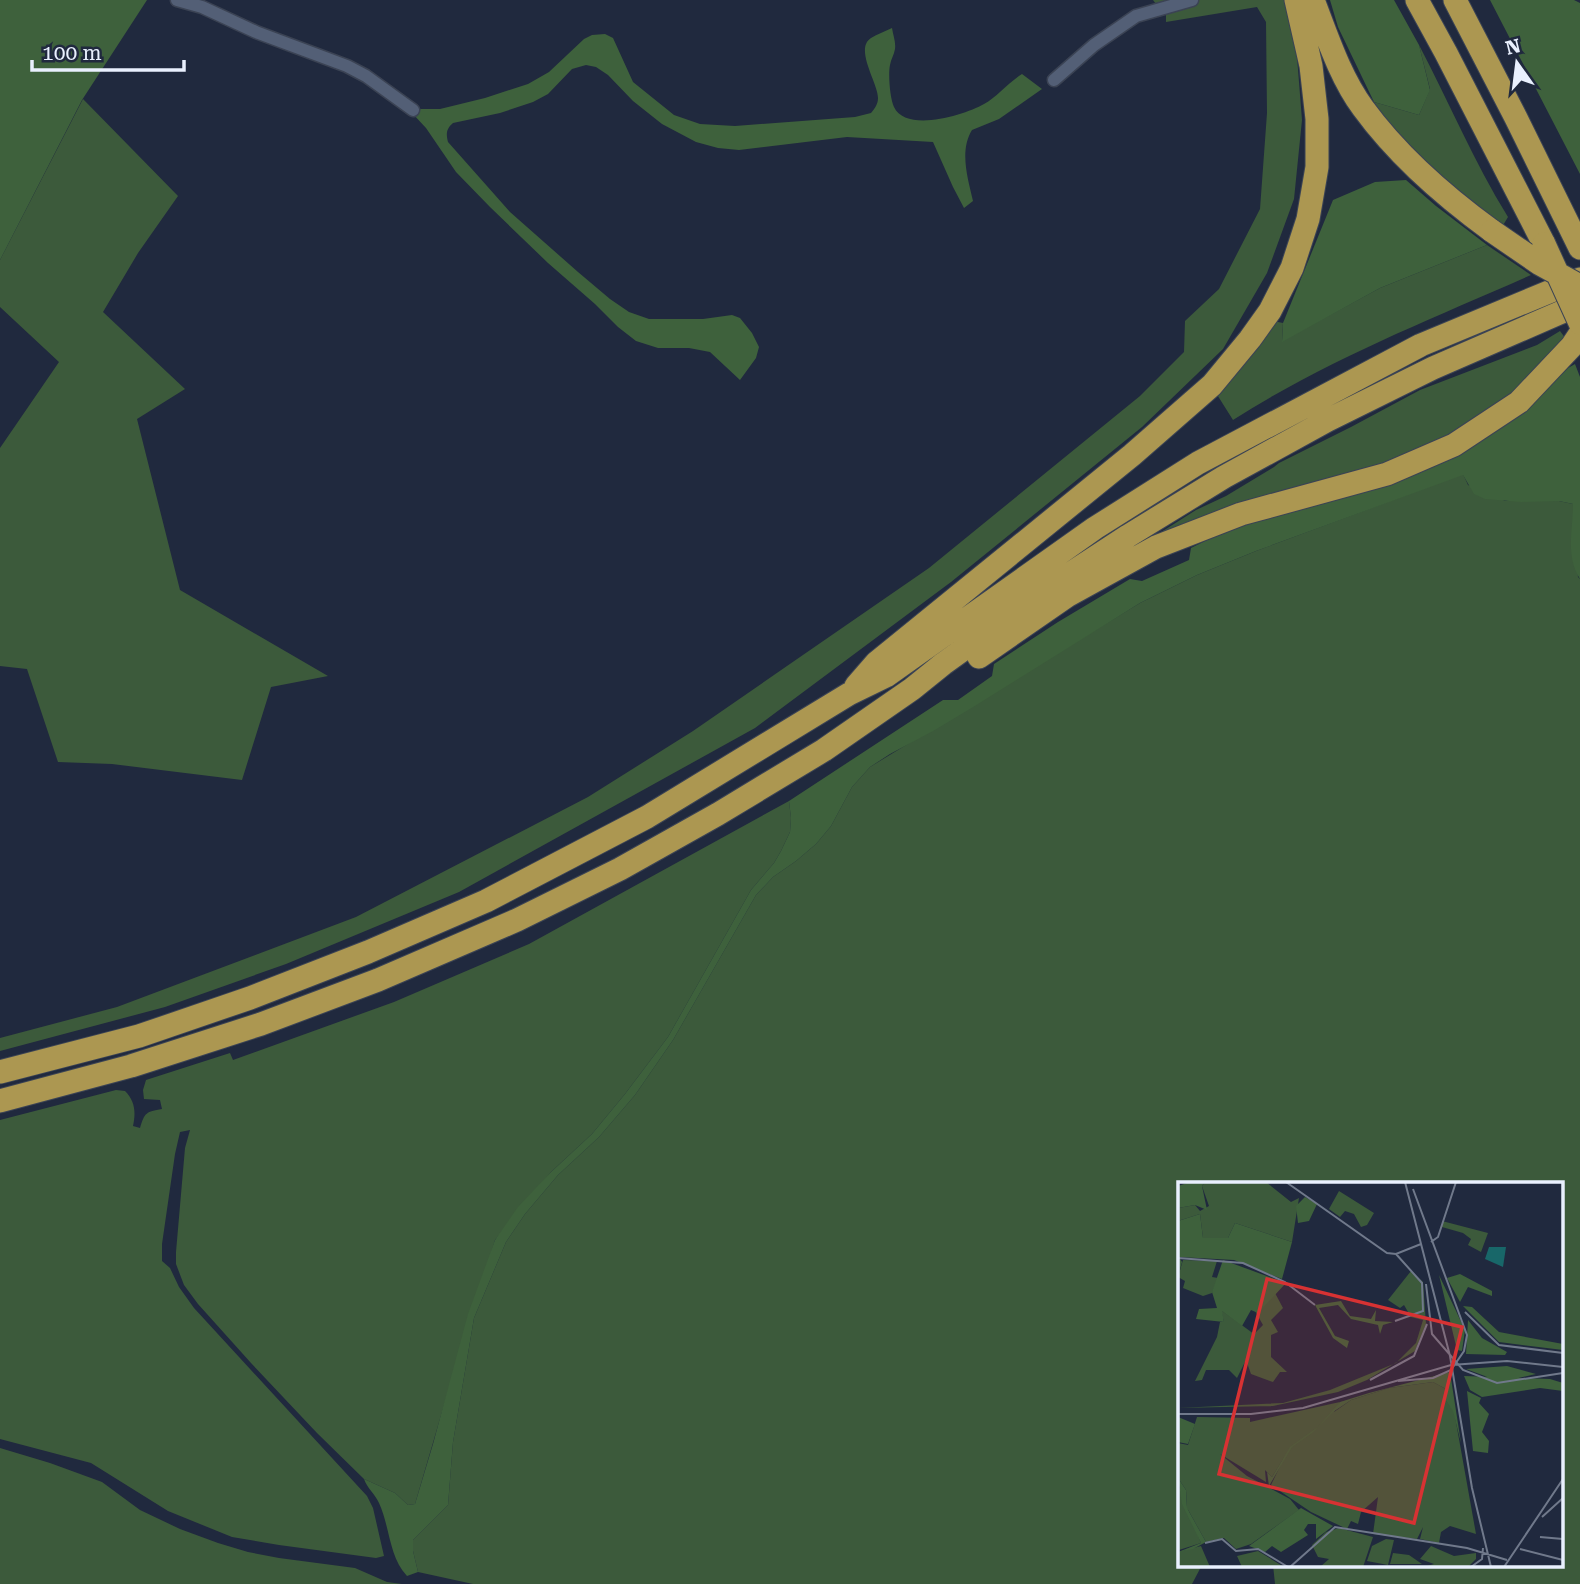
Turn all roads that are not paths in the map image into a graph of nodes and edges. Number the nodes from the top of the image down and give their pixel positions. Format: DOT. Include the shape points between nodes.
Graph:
graph roads {
  1 [pos="177,0"];
  2 [pos="1192,0"];
  3 [pos="1296,0"];
  4 [pos="1313,0"];
  5 [pos="1417,0"];
  6 [pos="1455,0"];
  7 [pos="1054,79"];
  8 [pos="413,110"];
  9 [pos="1576,240"];
  10 [pos="1580,279"];
  11 [pos="1580,286"];
  12 [pos="1580,304"];
  13 [pos="1580,323"];
  14 [pos="1576,340"];
  15 [pos="912,689"];
  16 [pos="849,694"];
  17 [pos="0,1072"];
  18 [pos="0,1101"];
  1 -- 8 [label="street" via="347,66"];
  2 -- 7 [label="street" via="1136,16"];
  3 -- 16 [label="highway" via="1316,106 1317,167 1308,219 1292,268 1270,311 1212,385 876,663"];
  4 -- 11 [label="highway, bridge" via="1345,77 1391,143 1464,210 1540,264"];
  5 -- 13 [label="highway, bridge"];
  6 -- 9 [label="highway"];
  10 -- 16 [label="highway" via="1421,345 1199,463 1095,528 886,676"];
  12 -- 15 [label="highway" via="1433,368 1224,477 1049,587"];
  14 -- 15 [label="highway" via="1519,402 1454,445 1387,474 1241,514 1156,548 1067,596 951,676"];
  15 -- 18 [label="highway" via="824,750 718,814 517,920 261,1024"];
  16 -- 17 [label="highway" via="647,817 486,901 250,998 139,1036"];
}
